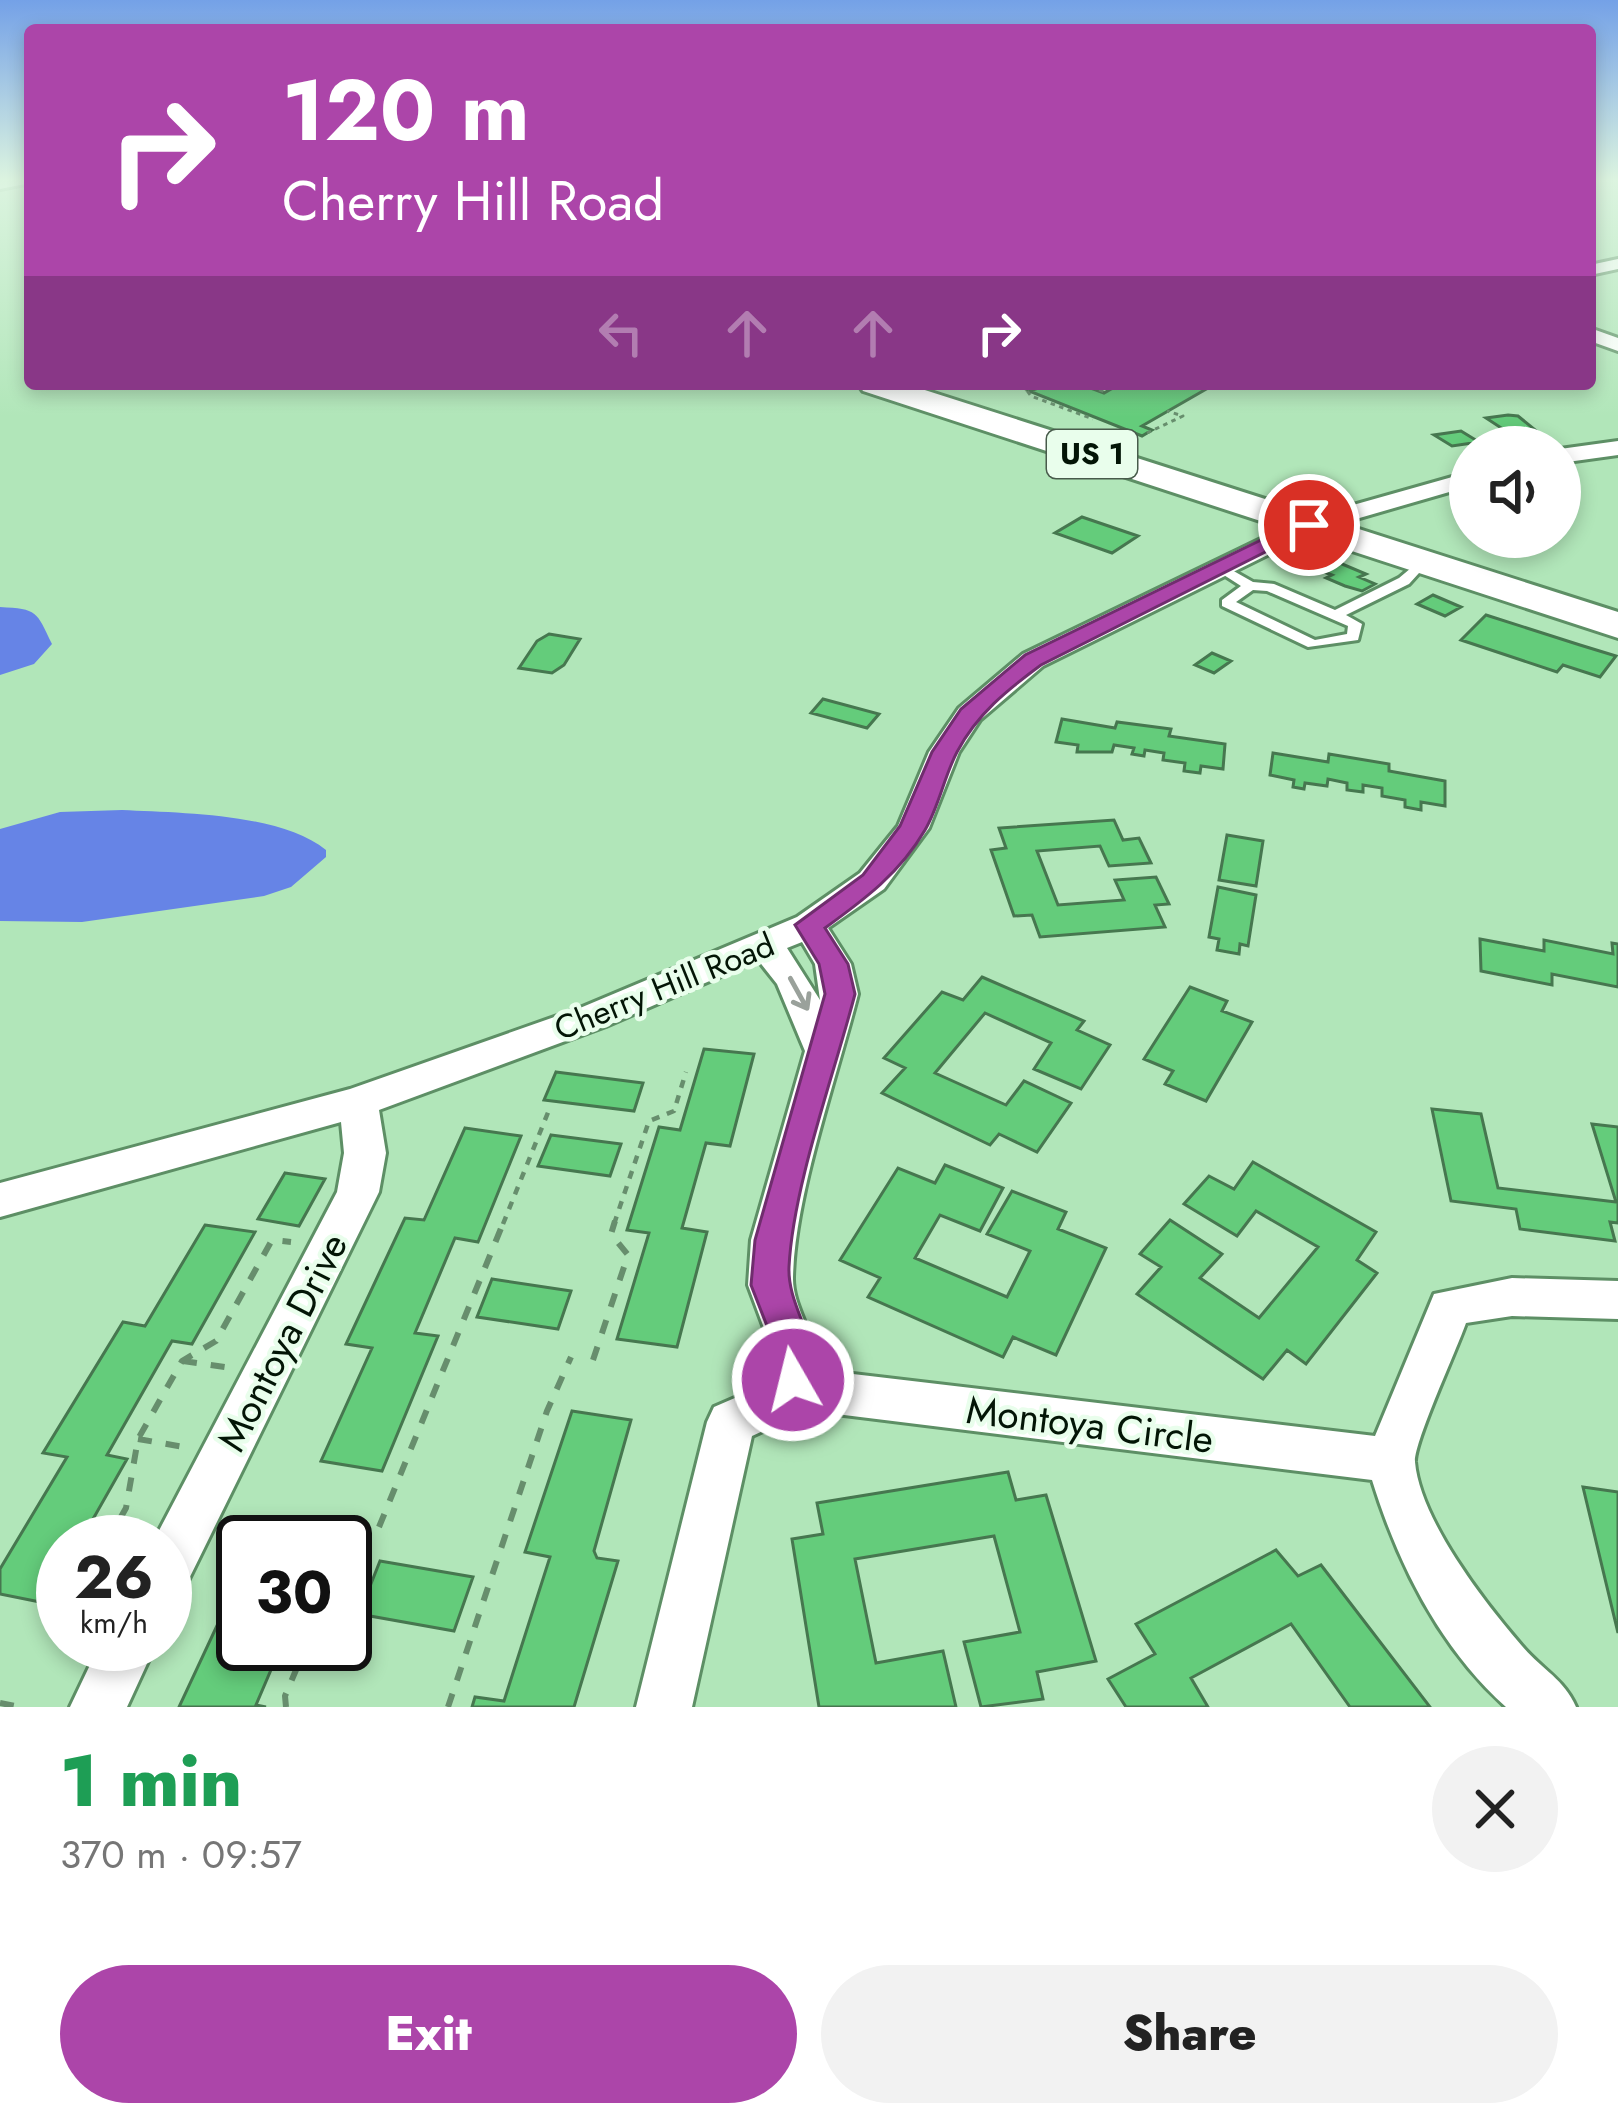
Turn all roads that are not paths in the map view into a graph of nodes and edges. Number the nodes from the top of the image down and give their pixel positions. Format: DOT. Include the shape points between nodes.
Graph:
graph roads {
  1 [pos="893,390"];
  2 [pos="1618,448"];
  3 [pos="1581,453"];
  4 [pos="1449,485"];
  5 [pos="1309,525"];
  6 [pos="1424,562"];
  7 [pos="1219,568"];
  8 [pos="1250,586"];
  9 [pos="1336,616"];
  10 [pos="1618,626"];
  11 [pos="809,925"];
  12 [pos="766,946"];
  13 [pos="822,1046"];
  14 [pos="358,1102"];
  15 [pos="0,1200"];
  16 [pos="1618,1300"];
  17 [pos="793,1380"];
  18 [pos="1390,1460"];
  19 [pos="192,1520"];
  20 [pos="116,1671"];
  21 [pos="98,1707"];
  22 [pos="664,1707"];
  23 [pos="1548,1707"];
  1 -- 5 [label="main road, US 1"];
  2 -- 3 [label="street"];
  4 -- 5 [label="street, Cherry Hill Road"];
  5 -- 6 [label="main road, US 1"];
  5 -- 7 [label="street, Cherry Hill Road"];
  6 -- 9 [label="lane"];
  6 -- 10 [label="main road, US 1"];
  7 -- 8 [label="lane"];
  7 -- 11 [label="street, Cherry Hill Road" via="1033,660 998,686 957,733 913,828 872,881"];
  8 -- 9 [label="lane" via="1269,586"];
  8 -- 9 [label="lane" via="1227,603 1313,644 1353,638 1355,623"];
  11 -- 12 [label="street, Cherry Hill Road"];
  11 -- 13 [label="street" via="840,994"];
  12 -- 13 [label="street, one-way" via="793,980"];
  12 -- 14 [label="street, Cherry Hill Road"];
  13 -- 17 [label="street" via="772,1240 770,1285 793,1344"];
  14 -- 15 [label="street, Cherry Hill Road"];
  14 -- 19 [label="street, Montoya Drive" via="365,1153 358,1192"];
  16 -- 18 [label="street" via="1512,1297 1450,1307"];
  17 -- 18 [label="street, Montoya Circle" via="836,1393"];
  17 -- 22 [label="street" via="768,1406 731,1422"];
  18 -- 23 [label="street" via="1446,1592 1507,1670"];
  20 -- 21 [label="street"];
}
